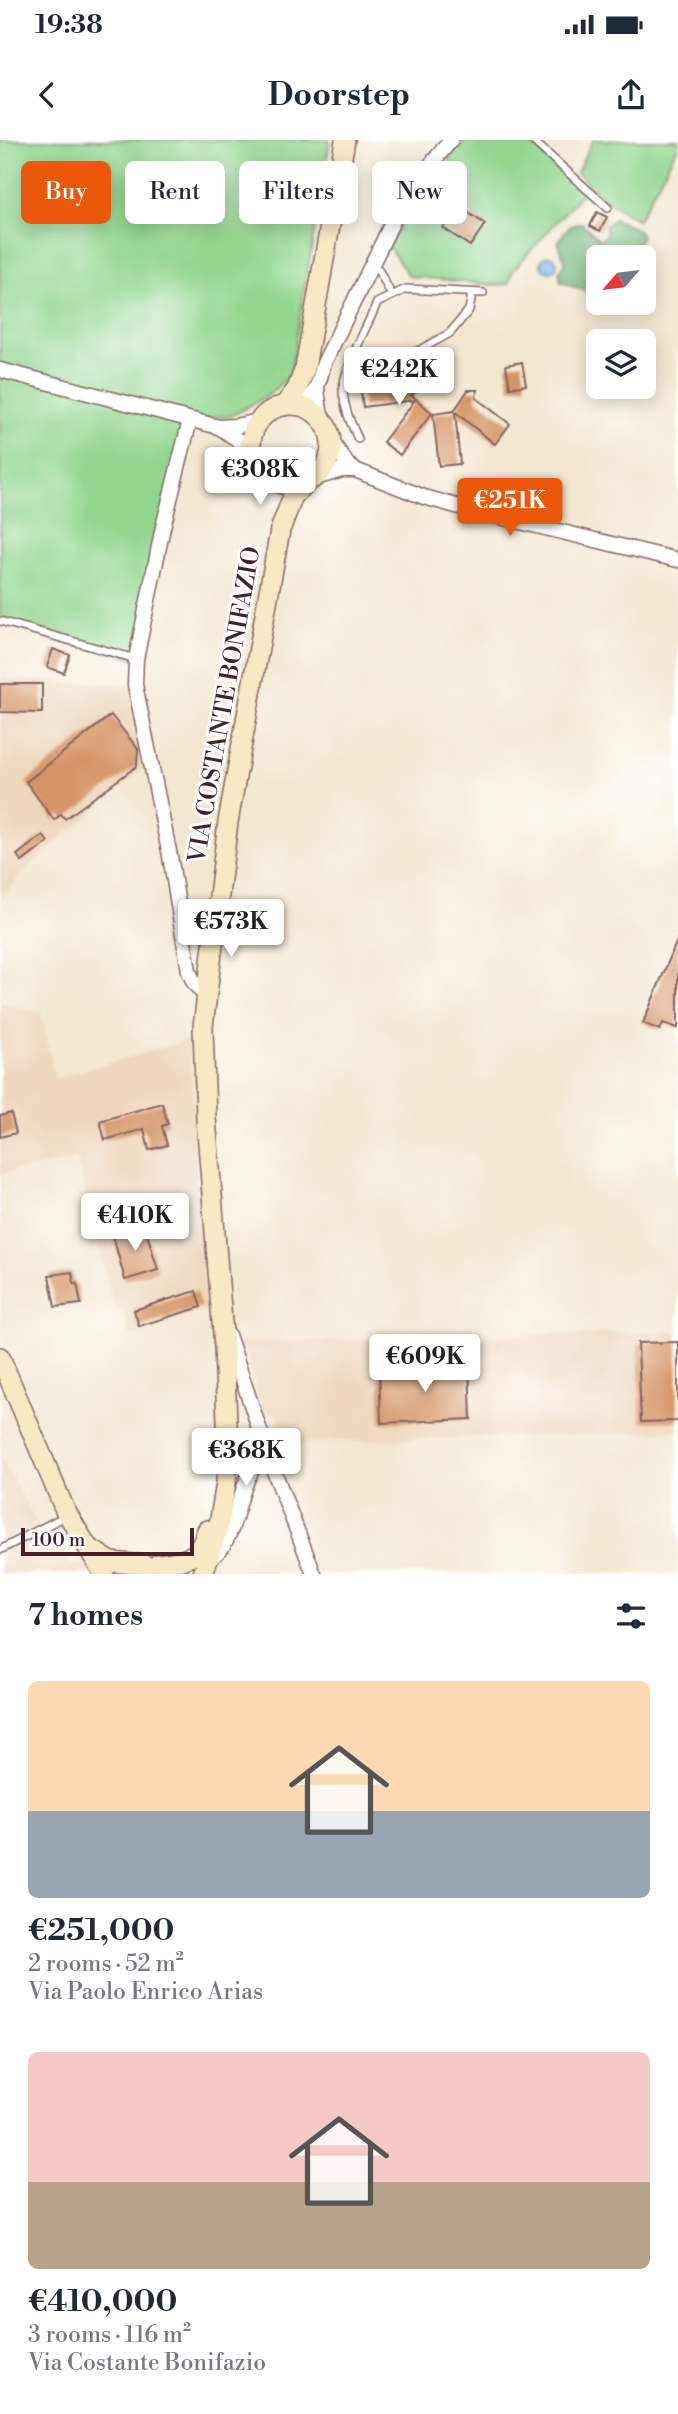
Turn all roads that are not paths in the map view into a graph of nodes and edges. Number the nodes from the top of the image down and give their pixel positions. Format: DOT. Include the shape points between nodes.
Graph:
graph roads {
  1 [pos="345,140"];
  2 [pos="451,140"];
  3 [pos="532,140"];
  4 [pos="608,208"];
  5 [pos="369,266"];
  6 [pos="472,293"];
  7 [pos="484,293"];
  8 [pos="392,296"];
  9 [pos="305,368"];
  10 [pos="349,368"];
  11 [pos="0,370"];
  12 [pos="303,400"];
  13 [pos="190,420"];
  14 [pos="259,421"];
  15 [pos="219,427"];
  16 [pos="326,429"];
  17 [pos="358,439"];
  18 [pos="252,454"];
  19 [pos="355,470"];
  20 [pos="267,477"];
  21 [pos="310,480"];
  22 [pos="280,530"];
  23 [pos="678,560"];
  24 [pos="0,621"];
  25 [pos="136,659"];
  26 [pos="206,997"];
  27 [pos="222,1320"];
  28 [pos="2,1366"];
  29 [pos="226,1391"];
  30 [pos="268,1453"];
  31 [pos="68,1515"];
  32 [pos="86,1545"];
  33 [pos="0,1550"];
  34 [pos="205,1567"];
  35 [pos="144,1568"];
  36 [pos="104,1574"];
  37 [pos="181,1574"];
  38 [pos="314,1574"];
  1 -- 9 [label="main road"];
  2 -- 5 [label="street" via="405,196"];
  3 -- 4 [label="lane"];
  5 -- 8 [label="lane" via="379,271"];
  5 -- 12 [label="street"];
  6 -- 7 [label="lane"];
  6 -- 8 [label="lane" via="407,289"];
  6 -- 10 [label="lane" via="469,310 450,333 391,366 366,373"];
  8 -- 10 [label="lane" via="377,303"];
  9 -- 12 [label="main road"];
  9 -- 12 [label="main road" via="297,389"];
  10 -- 17 [label="lane" via="343,388 346,411"];
  11 -- 13 [label="street"];
  12 -- 14 [label="main road" via="270,411"];
  12 -- 16 [label="main road"];
  13 -- 15 [label="street"];
  13 -- 25 [label="street"];
  14 -- 15 [label="street"];
  14 -- 18 [label="main road"];
  15 -- 18 [label="street"];
  16 -- 19 [label="street"];
  16 -- 21 [label="main road" via="328,459"];
  18 -- 20 [label="main road"];
  19 -- 21 [label="street"];
  19 -- 23 [label="street" via="424,497"];
  20 -- 21 [label="main road" via="291,485"];
  20 -- 22 [label="main road" via="280,504"];
  21 -- 22 [label="main road" via="293,496"];
  22 -- 26 [label="main road, VIA COSTANTE BONIFAZIO" via="228,822"];
  24 -- 25 [label="lane"];
  25 -- 26 [label="street" via="135,685 189,971"];
  26 -- 27 [label="main road, VIA COSTANTE BONIFAZIO" via="206,1118"];
  27 -- 29 [label="main road, VIA COSTANTE BONIFAZIO"];
  27 -- 30 [label="street"];
  28 -- 31 [label="main road"];
  29 -- 34 [label="main road" via="226,1483"];
  29 -- 35 [label="main road" via="204,1543 183,1561"];
  30 -- 34 [label="street" via="256,1461 228,1535"];
  30 -- 38 [label="street"];
  31 -- 32 [label="main road"];
  31 -- 33 [label="lane"];
  32 -- 35 [label="main road" via="111,1562"];
  32 -- 36 [label="main road"];
  35 -- 37 [label="main road" via="167,1566"];
}
